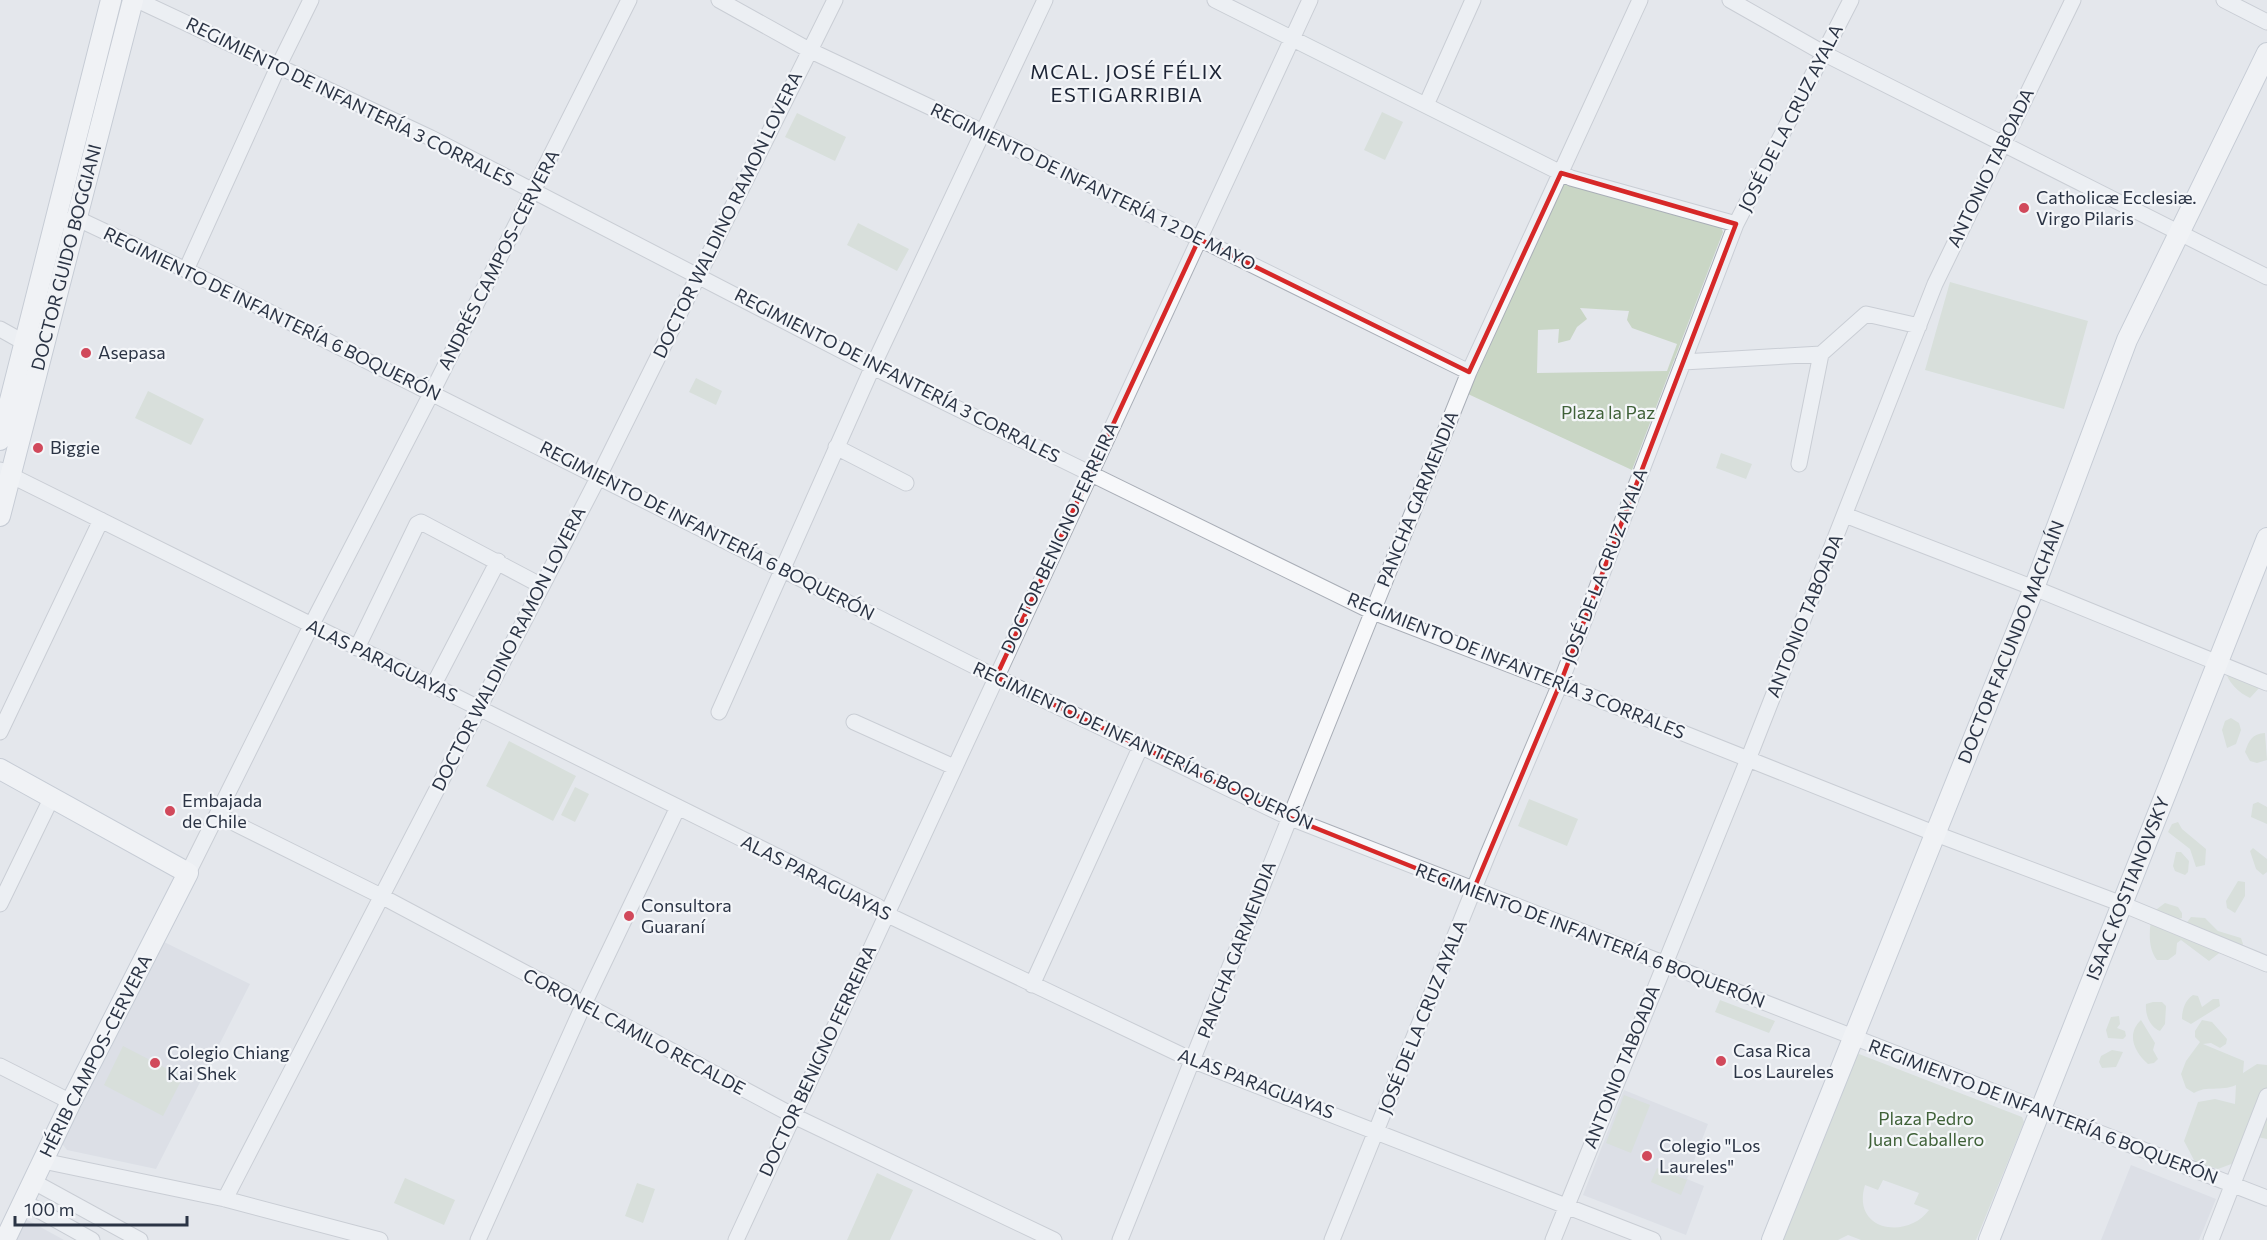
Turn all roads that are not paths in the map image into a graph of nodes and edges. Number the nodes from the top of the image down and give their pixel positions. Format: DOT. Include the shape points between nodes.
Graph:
graph roads {
  1 [pos="111,0"];
  2 [pos="135,0"];
  3 [pos="311,0"];
  4 [pos="629,0"];
  5 [pos="719,0"];
  6 [pos="835,0"];
  7 [pos="1045,0"];
  8 [pos="1215,0"];
  9 [pos="1311,0"];
  10 [pos="1473,0"];
  11 [pos="1640,0"];
  12 [pos="1730,0"];
  13 [pos="1851,0"];
  14 [pos="2073,0"];
  15 [pos="2224,0"];
  16 [pos="2267,22"];
  17 [pos="1292,39"];
  18 [pos="809,50"];
  19 [pos="2267,53"];
  20 [pos="1825,54"];
  21 [pos="278,67"];
  22 [pos="1426,105"];
  23 [pos="983,132"];
  24 [pos="2004,144"];
  25 [pos="1561,173"];
  26 [pos="534,191"];
  27 [pos="56,214"];
  28 [pos="76,218"];
  29 [pos="1736,224"];
  30 [pos="2179,232"];
  31 [pos="1199,239"];
  32 [pos="186,270"];
  33 [pos="700,275"];
  34 [pos="2267,277"];
  35 [pos="1919,326"];
  36 [pos="0,329"];
  37 [pos="33,347"];
  38 [pos="1821,354"];
  39 [pos="1683,362"];
  40 [pos="873,366"];
  41 [pos="1469,372"];
  42 [pos="432,392"];
  43 [pos="0,440"];
  44 [pos="836,447"];
  45 [pos="1798,464"];
  46 [pos="6,473"];
  47 [pos="1090,473"];
  48 [pos="599,476"];
  49 [pos="906,483"];
  50 [pos="1845,515"];
  51 [pos="0,516"];
  52 [pos="101,520"];
  53 [pos="2267,538"];
  54 [pos="498,561"];
  55 [pos="782,570"];
  56 [pos="543,586"];
  57 [pos="2034,588"];
  58 [pos="1372,612"];
  59 [pos="311,626"];
  60 [pos="357,648"];
  61 [pos="2219,664"];
  62 [pos="996,677"];
  63 [pos="2267,683"];
  64 [pos="1560,684"];
  65 [pos="433,686"];
  66 [pos="479,709"];
  67 [pos="719,712"];
  68 [pos="854,722"];
  69 [pos="0,732"];
  70 [pos="1140,748"];
  71 [pos="1748,759"];
  72 [pos="954,767"];
  73 [pos="0,769"];
  74 [pos="52,797"];
  75 [pos="678,807"];
  76 [pos="218,815"];
  77 [pos="1288,818"];
  78 [pos="1936,834"];
  79 [pos="188,873"];
  80 [pos="1473,891"];
  81 [pos="381,896"];
  82 [pos="0,904"];
  83 [pos="2122,904"];
  84 [pos="887,911"];
  85 [pos="1663,964"];
  86 [pos="2267,964"];
  87 [pos="1032,985"];
  88 [pos="583,1006"];
  89 [pos="1851,1038"];
  90 [pos="1194,1061"];
  91 [pos="0,1066"];
  92 [pos="2267,1095"];
  93 [pos="71,1102"];
  94 [pos="2041,1112"];
  95 [pos="792,1115"];
  96 [pos="1378,1131"];
  97 [pos="43,1161"];
  98 [pos="34,1182"];
  99 [pos="2233,1184"];
  100 [pos="225,1198"];
  101 [pos="2267,1198"];
  102 [pos="24,1202"];
  103 [pos="1567,1206"];
  104 [pos="5,1240"];
  105 [pos="92,1240"];
  106 [pos="140,1240"];
  107 [pos="380,1240"];
  108 [pos="478,1240"];
  109 [pos="736,1240"];
  110 [pos="1054,1240"];
  111 [pos="1120,1240"];
  112 [pos="1332,1240"];
  113 [pos="1553,1240"];
  114 [pos="1653,1240"];
  115 [pos="1772,1240"];
  116 [pos="1989,1240"];
  117 [pos="2211,1240"];
  1 -- 27 [label="main road, DOCTOR GUIDO BOGGIANI"];
  2 -- 21 [label="street, REGIMIENTO DE INFANTERÍA 3 CORRALES"];
  2 -- 28 [label="main road, DOCTOR GUIDO BOGGIANI"];
  3 -- 21 [label="street"];
  4 -- 26 [label="street, ANDRÉS CAMPOS-CERVERA"];
  5 -- 18 [label="street, REGIMIENTO DE INFANTERÍA 1 2 DE MAYO"];
  6 -- 18 [label="street, DOCTOR WALDINO RAMON LOVERA"];
  7 -- 23 [label="street"];
  8 -- 17 [label="street"];
  9 -- 17 [label="street, DOCTOR BENIGNO FERREIRA"];
  10 -- 22 [label="street"];
  11 -- 25 [label="street, PANCHA GARMENDIA"];
  12 -- 20 [label="street"];
  13 -- 20 [label="street, JOSÉ DE LA CRUZ AYALA"];
  14 -- 24 [label="street, ANTONIO TABOADA"];
  15 -- 16 [label="street"];
  17 -- 22 [label="street"];
  17 -- 31 [label="street, DOCTOR BENIGNO FERREIRA"];
  18 -- 23 [label="street, REGIMIENTO DE INFANTERÍA 1 2 DE MAYO"];
  18 -- 33 [label="street, DOCTOR WALDINO RAMON LOVERA"];
  19 -- 30 [label="main road, DOCTOR FACUNDO MACHAÍN"];
  20 -- 24 [label="street"];
  20 -- 29 [label="street, JOSÉ DE LA CRUZ AYALA"];
  21 -- 26 [label="street, REGIMIENTO DE INFANTERÍA 3 CORRALES"];
  21 -- 32 [label="street"];
  22 -- 25 [label="street"];
  23 -- 31 [label="street, REGIMIENTO DE INFANTERÍA 1 2 DE MAYO"];
  23 -- 40 [label="street"];
  24 -- 30 [label="street"];
  24 -- 35 [label="street, ANTONIO TABOADA" via="1943,265"];
  25 -- 29 [label="street"];
  25 -- 41 [label="street, PANCHA GARMENDIA"];
  26 -- 33 [label="street, REGIMIENTO DE INFANTERÍA 3 CORRALES"];
  26 -- 42 [label="street, ANDRÉS CAMPOS-CERVERA"];
  27 -- 28 [label="street, REGIMIENTO DE INFANTERÍA 6 BOQUERÓN" via="69,209"];
  27 -- 37 [label="main road, DOCTOR GUIDO BOGGIANI"];
  28 -- 32 [label="street, REGIMIENTO DE INFANTERÍA 6 BOQUERÓN"];
  28 -- 37 [label="main road, DOCTOR GUIDO BOGGIANI"];
  29 -- 39 [label="street, JOSÉ DE LA CRUZ AYALA"];
  30 -- 34 [label="street"];
  30 -- 57 [label="main road, DOCTOR FACUNDO MACHAÍN" via="2127,340"];
  31 -- 41 [label="street, REGIMIENTO DE INFANTERÍA 1 2 DE MAYO"];
  31 -- 47 [label="street, DOCTOR BENIGNO FERREIRA"];
  32 -- 42 [label="street, REGIMIENTO DE INFANTERÍA 6 BOQUERÓN"];
  33 -- 40 [label="street, REGIMIENTO DE INFANTERÍA 3 CORRALES"];
  33 -- 48 [label="street, DOCTOR WALDINO RAMON LOVERA"];
  35 -- 38 [label="street" via="1866,314"];
  35 -- 50 [label="street, ANTONIO TABOADA"];
  36 -- 37 [label="street"];
  37 -- 43 [label="main road, DOCTOR GUIDO BOGGIANI"];
  37 -- 46 [label="main road, DOCTOR GUIDO BOGGIANI"];
  38 -- 39 [label="street"];
  38 -- 45 [label="street"];
  39 -- 64 [label="street, JOSÉ DE LA CRUZ AYALA"];
  40 -- 44 [label="street"];
  40 -- 47 [label="street, REGIMIENTO DE INFANTERÍA 3 CORRALES"];
  41 -- 58 [label="street, PANCHA GARMENDIA"];
  42 -- 48 [label="street, REGIMIENTO DE INFANTERÍA 6 BOQUERÓN"];
  42 -- 59 [label="street, ANDRÉS CAMPOS-CERVERA"];
  44 -- 49 [label="street"];
  44 -- 55 [label="street"];
  46 -- 51 [label="main road, DOCTOR GUIDO BOGGIANI"];
  46 -- 52 [label="street, ALAS PARAGUAYAS"];
  47 -- 58 [label="street, REGIMIENTO DE INFANTERÍA 3 CORRALES"];
  47 -- 62 [label="street, DOCTOR BENIGNO FERREIRA"];
  48 -- 55 [label="street, REGIMIENTO DE INFANTERÍA 6 BOQUERÓN"];
  48 -- 56 [label="street, DOCTOR WALDINO RAMON LOVERA"];
  50 -- 57 [label="street"];
  50 -- 71 [label="street, ANTONIO TABOADA"];
  52 -- 59 [label="street, ALAS PARAGUAYAS"];
  52 -- 69 [label="street"];
  53 -- 61 [label="main road, ISAAC KOSTIANOVSKY"];
  54 -- 56 [label="street"];
  54 -- 60 [label="street" via="425,523 417,524"];
  54 -- 65 [label="street"];
  55 -- 62 [label="street, REGIMIENTO DE INFANTERÍA 6 BOQUERÓN"];
  55 -- 67 [label="street"];
  56 -- 66 [label="street, DOCTOR WALDINO RAMON LOVERA"];
  57 -- 61 [label="street"];
  57 -- 78 [label="main road, DOCTOR FACUNDO MACHAÍN"];
  58 -- 64 [label="street, REGIMIENTO DE INFANTERÍA 3 CORRALES"];
  58 -- 77 [label="street, PANCHA GARMENDIA"];
  59 -- 60 [label="street, ALAS PARAGUAYAS"];
  59 -- 76 [label="street, ANDRÉS CAMPOS-CERVERA"];
  60 -- 65 [label="street, ALAS PARAGUAYAS"];
  61 -- 63 [label="street"];
  61 -- 83 [label="main road, ISAAC KOSTIANOVSKY"];
  62 -- 70 [label="street, REGIMIENTO DE INFANTERÍA 6 BOQUERÓN"];
  62 -- 72 [label="street, DOCTOR BENIGNO FERREIRA"];
  64 -- 71 [label="street, REGIMIENTO DE INFANTERÍA 3 CORRALES"];
  64 -- 80 [label="street, JOSÉ DE LA CRUZ AYALA"];
  65 -- 66 [label="street, ALAS PARAGUAYAS"];
  66 -- 75 [label="street, ALAS PARAGUAYAS"];
  66 -- 81 [label="street, DOCTOR WALDINO RAMON LOVERA"];
  68 -- 72 [label="street"];
  70 -- 77 [label="street, REGIMIENTO DE INFANTERÍA 6 BOQUERÓN"];
  70 -- 87 [label="street"];
  71 -- 78 [label="street, REGIMIENTO DE INFANTERÍA 3 CORRALES"];
  71 -- 85 [label="street, ANTONIO TABOADA"];
  72 -- 84 [label="street, DOCTOR BENIGNO FERREIRA"];
  73 -- 74 [label="main road"];
  74 -- 79 [label="main road"];
  74 -- 82 [label="street"];
  75 -- 84 [label="street, ALAS PARAGUAYAS"];
  75 -- 88 [label="street"];
  76 -- 79 [label="street, ANDRÉS CAMPOS-CERVERA"];
  76 -- 81 [label="street, CORONEL CAMILO RECALDE"];
  77 -- 80 [label="street, REGIMIENTO DE INFANTERÍA 6 BOQUERÓN"];
  77 -- 90 [label="street, PANCHA GARMENDIA"];
  78 -- 83 [label="street, REGIMIENTO DE INFANTERÍA 3 CORRALES"];
  78 -- 89 [label="main road, DOCTOR FACUNDO MACHAÍN"];
  79 -- 93 [label="main road, HÉRIB CAMPOS-CERVERA"];
  80 -- 85 [label="street, REGIMIENTO DE INFANTERÍA 6 BOQUERÓN"];
  80 -- 96 [label="street, JOSÉ DE LA CRUZ AYALA"];
  81 -- 88 [label="street, CORONEL CAMILO RECALDE"];
  81 -- 100 [label="street, DOCTOR WALDINO RAMON LOVERA"];
  83 -- 86 [label="street, REGIMIENTO DE INFANTERÍA 3 CORRALES"];
  83 -- 94 [label="main road, ISAAC KOSTIANOVSKY"];
  84 -- 87 [label="street, ALAS PARAGUAYAS" via="890,916"];
  84 -- 95 [label="street, DOCTOR BENIGNO FERREIRA"];
  85 -- 89 [label="street, REGIMIENTO DE INFANTERÍA 6 BOQUERÓN"];
  85 -- 103 [label="street, ANTONIO TABOADA"];
  87 -- 90 [label="street, ALAS PARAGUAYAS"];
  88 -- 95 [label="street, CORONEL CAMILO RECALDE"];
  88 -- 108 [label="street"];
  89 -- 94 [label="street, REGIMIENTO DE INFANTERÍA 6 BOQUERÓN"];
  89 -- 115 [label="main road, DOCTOR FACUNDO MACHAÍN"];
  90 -- 96 [label="street, ALAS PARAGUAYAS"];
  90 -- 111 [label="street, PANCHA GARMENDIA"];
  91 -- 93 [label="street"];
  92 -- 99 [label="street"];
  93 -- 97 [label="main road, HÉRIB CAMPOS-CERVERA"];
  94 -- 99 [label="street, REGIMIENTO DE INFANTERÍA 6 BOQUERÓN"];
  94 -- 116 [label="main road, ISAAC KOSTIANOVSKY"];
  95 -- 109 [label="street, DOCTOR BENIGNO FERREIRA"];
  95 -- 110 [label="street, CORONEL CAMILO RECALDE"];
  96 -- 103 [label="street, ALAS PARAGUAYAS"];
  96 -- 112 [label="street, JOSÉ DE LA CRUZ AYALA"];
  97 -- 98 [label="main road, HÉRIB CAMPOS-CERVERA"];
  97 -- 100 [label="street"];
  98 -- 102 [label="main road, HÉRIB CAMPOS-CERVERA"];
  98 -- 106 [label="street"];
  99 -- 101 [label="street, REGIMIENTO DE INFANTERÍA 6 BOQUERÓN"];
  99 -- 117 [label="street"];
  100 -- 107 [label="street"];
  102 -- 104 [label="main road, HÉRIB CAMPOS-CERVERA"];
  102 -- 105 [label="street"];
  103 -- 113 [label="street, ANTONIO TABOADA"];
  103 -- 114 [label="street, ALAS PARAGUAYAS"];
}
